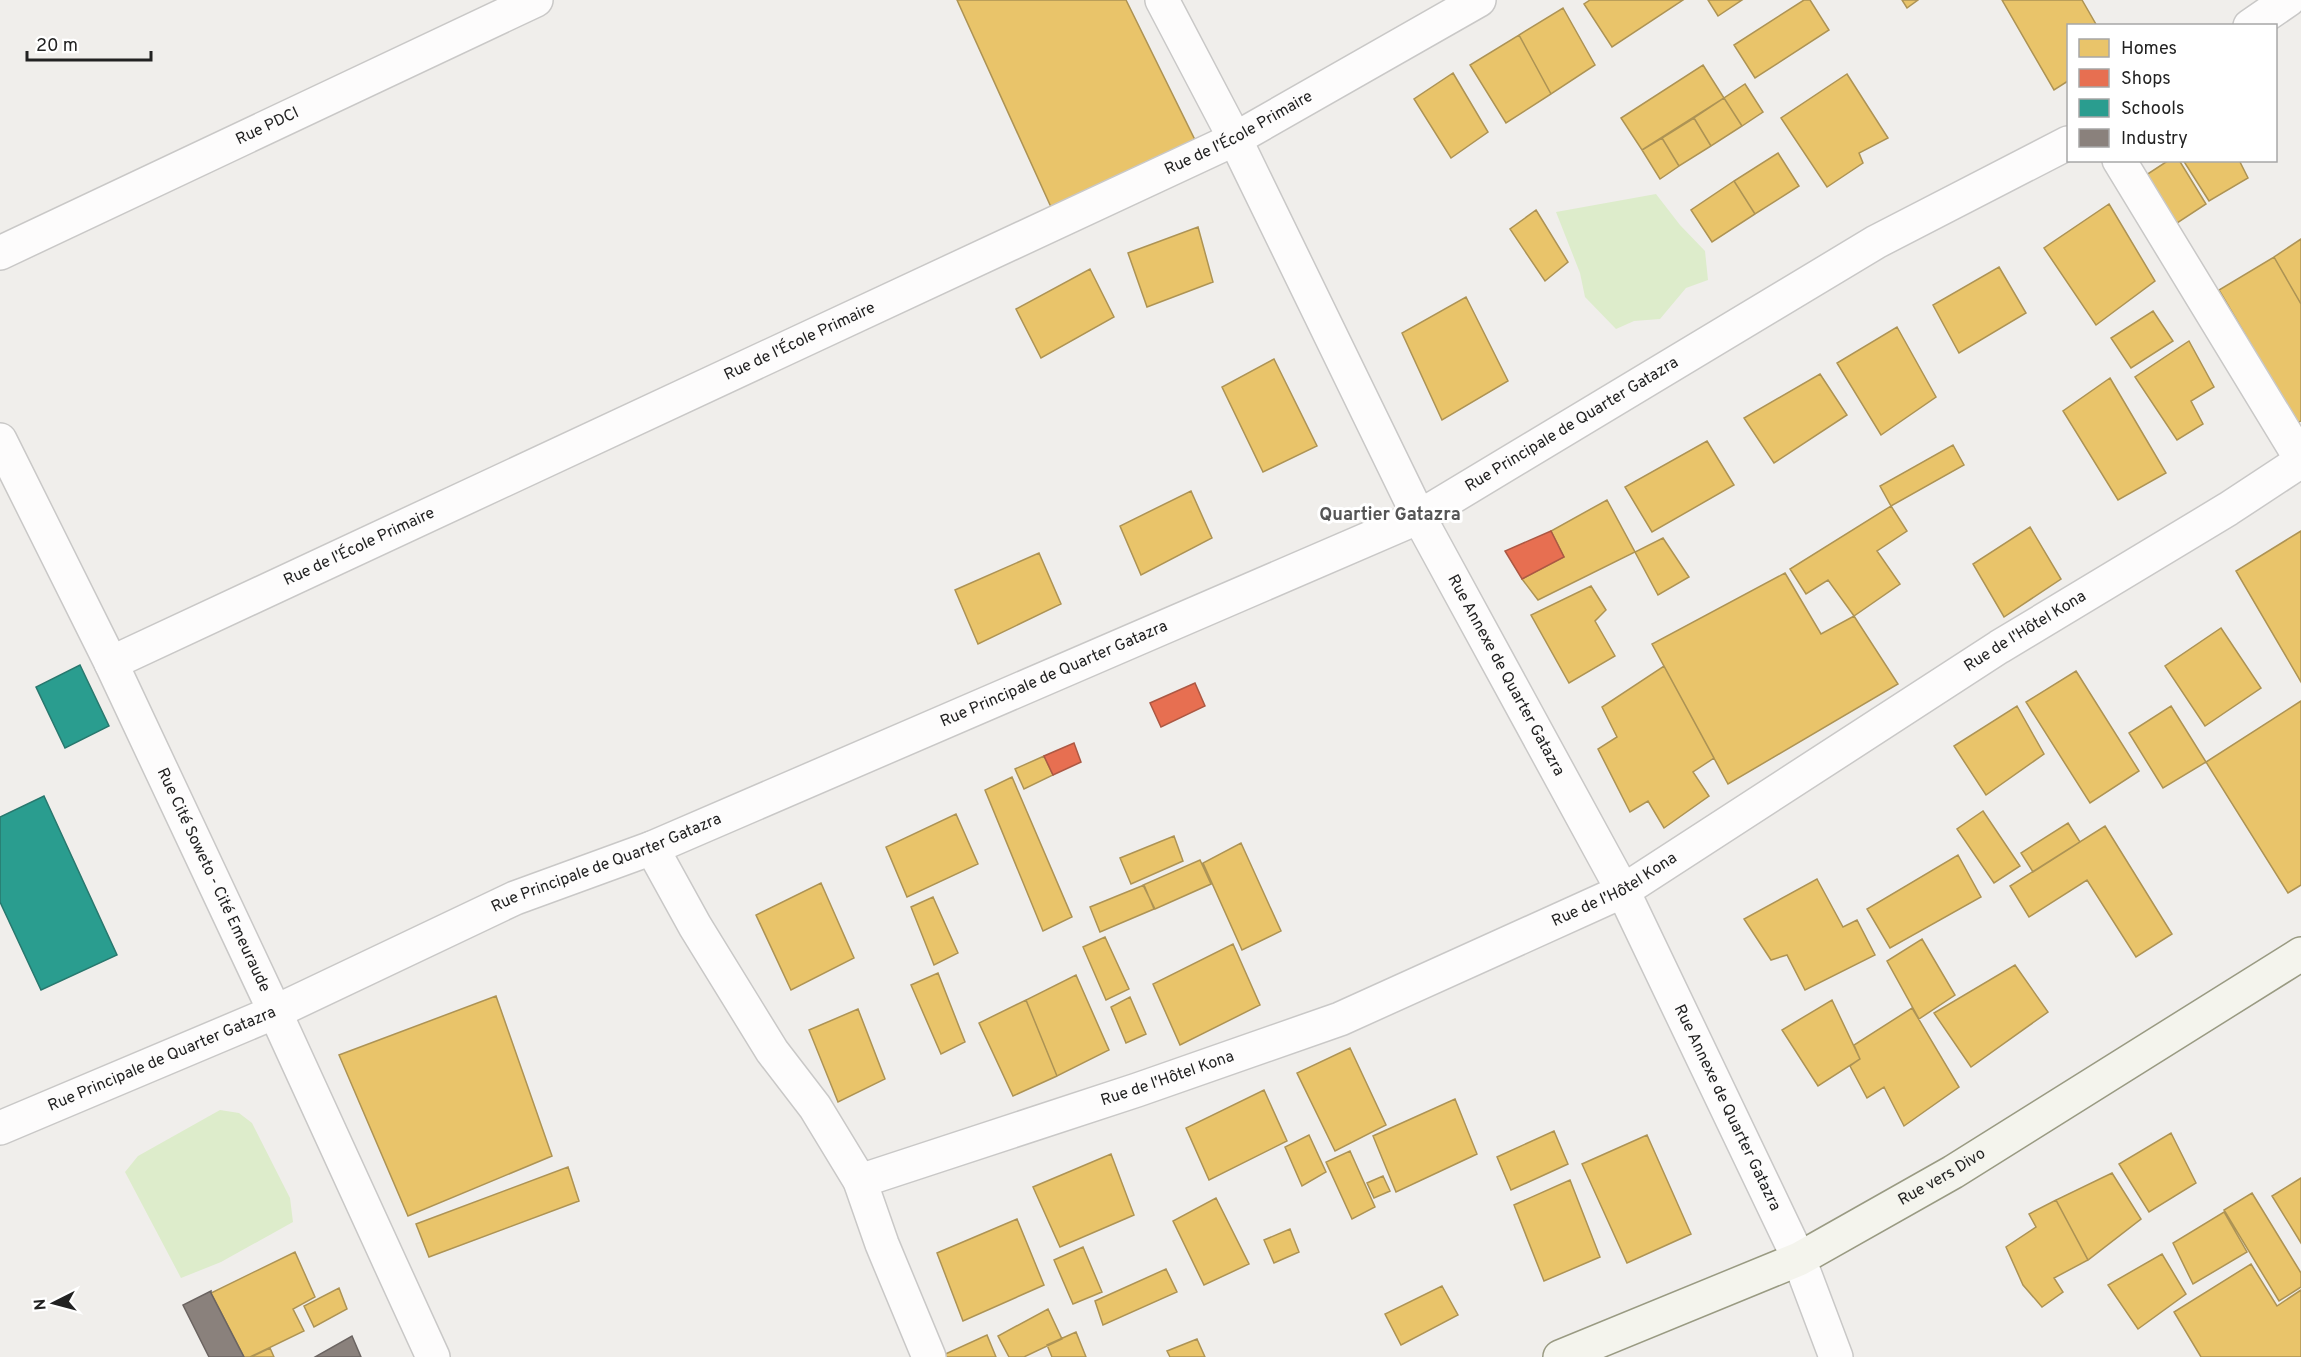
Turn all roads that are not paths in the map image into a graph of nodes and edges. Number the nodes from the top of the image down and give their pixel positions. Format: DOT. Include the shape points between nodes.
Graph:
graph roads {
  1 [pos="536,0"];
  2 [pos="1162,0"];
  3 [pos="1479,0"];
  4 [pos="2288,0"];
  5 [pos="2253,24"];
  6 [pos="1235,139"];
  7 [pos="2067,144"];
  8 [pos="2120,162"];
  9 [pos="0,253"];
  10 [pos="0,440"];
  11 [pos="2301,460"];
  12 [pos="1419,517"];
  13 [pos="111,663"];
  14 [pos="652,848"];
  15 [pos="1623,891"];
  16 [pos="2298,963"];
  17 [pos="275,1012"];
  18 [pos="0,1128"];
  19 [pos="860,1181"];
  20 [pos="1799,1259"];
  21 [pos="433,1357"];
  22 [pos="929,1357"];
  23 [pos="1560,1357"];
  24 [pos="1836,1357"];
  1 -- 9 [label="street, Rue PDCI"];
  2 -- 6 [label="street, Rue Annexe de Quarter Gatazra"];
  3 -- 6 [label="street, Rue de l'École Primaire"];
  4 -- 5 [label="street"];
  6 -- 12 [label="street, Rue Annexe de Quarter Gatazra"];
  6 -- 13 [label="street, Rue de l'École Primaire"];
  7 -- 12 [label="street, Rue Principale de Quarter Gatazra" via="1876,242"];
  8 -- 11 [label="street"];
  10 -- 13 [label="street, Rue Cité Soweto - Cité Emeuraude"];
  11 -- 15 [label="street, Rue de l'Hôtel Kona" via="2228,509 1999,647"];
  12 -- 14 [label="street, Rue Principale de Quarter Gatazra"];
  12 -- 15 [label="street, Rue Annexe de Quarter Gatazra"];
  13 -- 17 [label="street, Rue Cité Soweto - Cité Emeuraude"];
  14 -- 17 [label="street, Rue Principale de Quarter Gatazra" via="515,898"];
  14 -- 19 [label="street" via="772,1051 815,1107"];
  15 -- 19 [label="street, Rue de l'Hôtel Kona" via="1340,1019"];
  15 -- 20 [label="street, Rue Annexe de Quarter Gatazra"];
  16 -- 20 [label="main road, Rue vers Divo" via="1953,1172"];
  17 -- 18 [label="street, Rue Principale de Quarter Gatazra"];
  17 -- 21 [label="street, Rue Cité Soweto - Cité Emeuraude"];
  19 -- 22 [label="street"];
  20 -- 23 [label="main road, Rue vers Divo"];
  20 -- 24 [label="street, Rue Annexe de Quarter Gatazra"];
}
